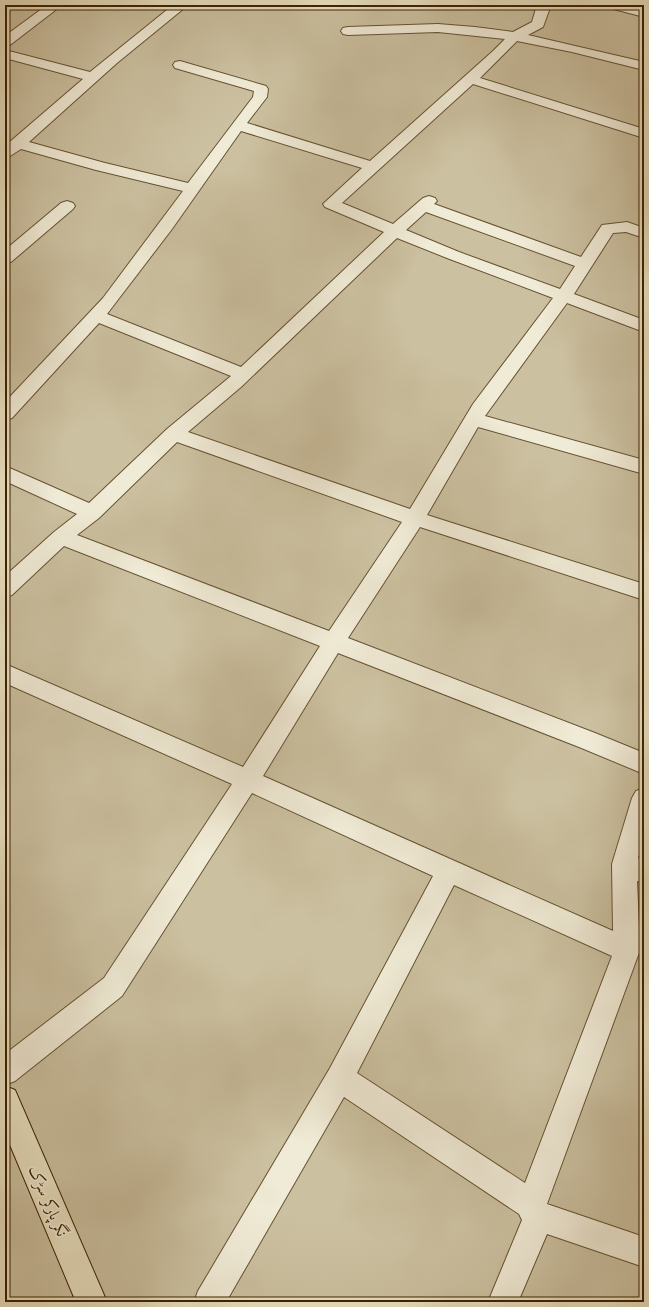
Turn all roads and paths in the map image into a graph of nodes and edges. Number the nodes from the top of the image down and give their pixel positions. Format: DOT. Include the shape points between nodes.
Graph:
graph roads {
  1 [pos="55,5"];
  2 [pos="181,5"];
  3 [pos="544,5"];
  4 [pos="614,5"];
  5 [pos="644,13"];
  6 [pos="348,31"];
  7 [pos="514,37"];
  8 [pos="5,42"];
  9 [pos="5,54"];
  10 [pos="180,65"];
  11 [pos="644,66"];
  12 [pos="93,77"];
  13 [pos="470,79"];
  14 [pos="238,124"];
  15 [pos="644,134"];
  16 [pos="17,143"];
  17 [pos="5,152"];
  18 [pos="373,167"];
  19 [pos="192,189"];
  20 [pos="67,206"];
  21 [pos="395,231"];
  22 [pos="644,233"];
  23 [pos="5,258"];
  24 [pos="585,264"];
  25 [pos="563,297"];
  26 [pos="96,316"];
  27 [pos="644,326"];
  28 [pos="244,374"];
  29 [pos="5,414"];
  30 [pos="474,419"];
  31 [pos="174,434"];
  32 [pos="644,467"];
  33 [pos="5,473"];
  34 [pos="92,513"];
  35 [pos="415,518"];
  36 [pos="61,537"];
  37 [pos="5,589"];
  38 [pos="644,592"];
  39 [pos="333,643"];
  40 [pos="5,673"];
  41 [pos="644,764"];
  42 [pos="248,781"];
  43 [pos="644,798"];
  44 [pos="634,868"];
  45 [pos="448,872"];
  46 [pos="627,950"];
  47 [pos="5,1072"];
  48 [pos="340,1078"];
  49 [pos="5,1100"];
  50 [pos="535,1210"];
  51 [pos="644,1252"];
  52 [pos="92,1302"];
  53 [pos="209,1302"];
  54 [pos="503,1302"];
  1 -- 8 [label="street"];
  2 -- 12 [label="street"];
  3 -- 7 [label="street" via="538,24"];
  4 -- 5 [label="street"];
  6 -- 7 [label="street" via="431,29"];
  7 -- 11 [label="street"];
  7 -- 13 [label="street"];
  9 -- 12 [label="street"];
  10 -- 14 [label="street" via="261,89 260,97"];
  12 -- 16 [label="street"];
  13 -- 15 [label="street"];
  13 -- 18 [label="street"];
  14 -- 18 [label="street"];
  14 -- 19 [label="street"];
  16 -- 17 [label="street"];
  16 -- 19 [label="street"];
  18 -- 21 [label="street" via="330,204"];
  19 -- 26 [label="street" via="114,296"];
  20 -- 23 [label="street"];
  21 -- 24 [label="street" via="426,204"];
  21 -- 25 [label="street"];
  21 -- 28 [label="street"];
  22 -- 24 [label="street" via="627,227 608,228"];
  24 -- 25 [label="street"];
  25 -- 27 [label="street"];
  25 -- 30 [label="street"];
  26 -- 28 [label="street"];
  26 -- 29 [label="street"];
  28 -- 31 [label="street"];
  30 -- 32 [label="street"];
  30 -- 35 [label="street"];
  31 -- 34 [label="street"];
  31 -- 35 [label="street"];
  33 -- 34 [label="street"];
  34 -- 36 [label="street"];
  35 -- 38 [label="street"];
  35 -- 39 [label="street"];
  36 -- 37 [label="street"];
  36 -- 39 [label="street"];
  39 -- 41 [label="street"];
  39 -- 42 [label="street"];
  40 -- 42 [label="street"];
  42 -- 45 [label="street"];
  42 -- 47 [label="street" via="114,988"];
  43 -- 44 [label="street"];
  44 -- 46 [label="street"];
  45 -- 46 [label="street"];
  45 -- 48 [label="street"];
  46 -- 50 [label="street"];
  48 -- 50 [label="street"];
  48 -- 53 [label="street"];
  49 -- 52 [label="main road, نگر پارکر سڑک"];
  50 -- 51 [label="street"];
  50 -- 54 [label="street"];
}
